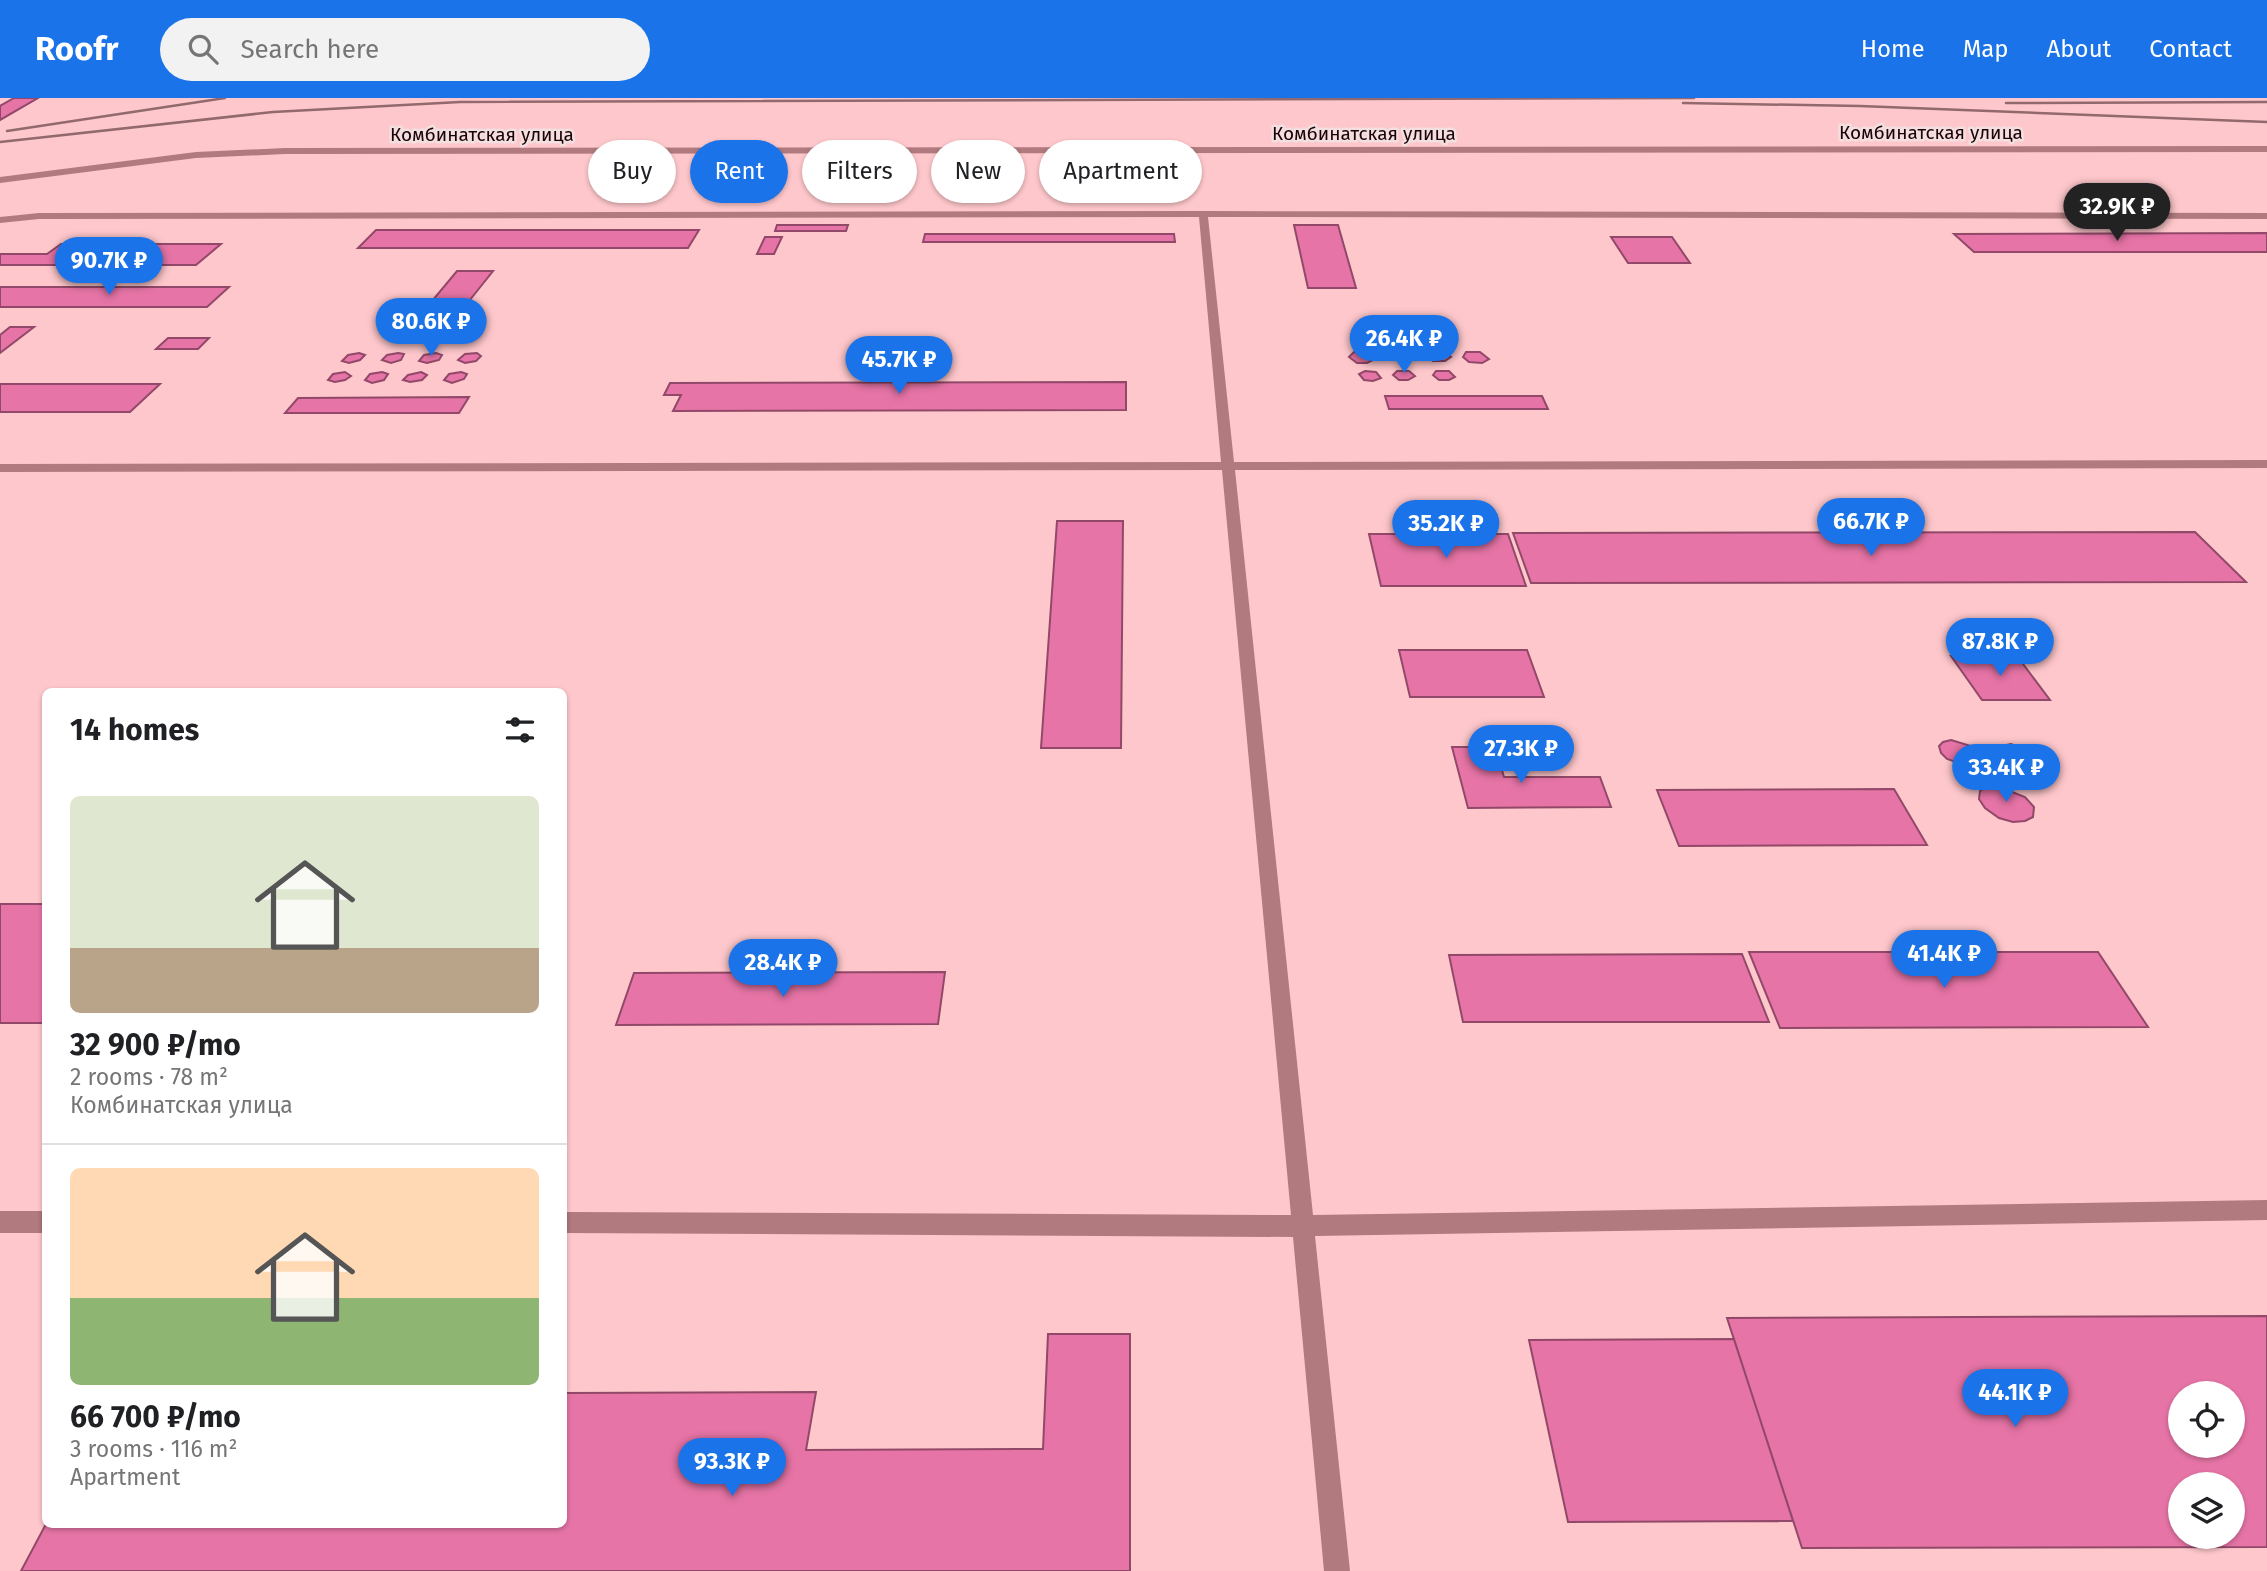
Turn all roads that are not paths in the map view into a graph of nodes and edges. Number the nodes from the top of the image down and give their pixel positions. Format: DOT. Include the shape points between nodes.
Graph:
graph roads {
  1 [pos="2267,149"];
  2 [pos="0,180"];
  3 [pos="1203,214"];
  4 [pos="2267,216"];
  5 [pos="0,220"];
  6 [pos="2267,464"];
  7 [pos="1230,467"];
  8 [pos="0,468"];
  9 [pos="2267,1210"];
  10 [pos="0,1222"];
  11 [pos="42,1222"];
  12 [pos="567,1223"];
  13 [pos="1304,1226"];
  14 [pos="1337,1571"];
  1 -- 2 [label="street, Комбинатская улица" via="272,152 184,157"];
  3 -- 4 [label="street"];
  3 -- 5 [label="street" via="38,216"];
  3 -- 7 [label="street"];
  6 -- 7 [label="street"];
  7 -- 8 [label="street"];
  7 -- 13 [label="street"];
  9 -- 13 [label="street"];
  10 -- 11 [label="street"];
  12 -- 13 [label="street"];
  13 -- 14 [label="street"];
}
